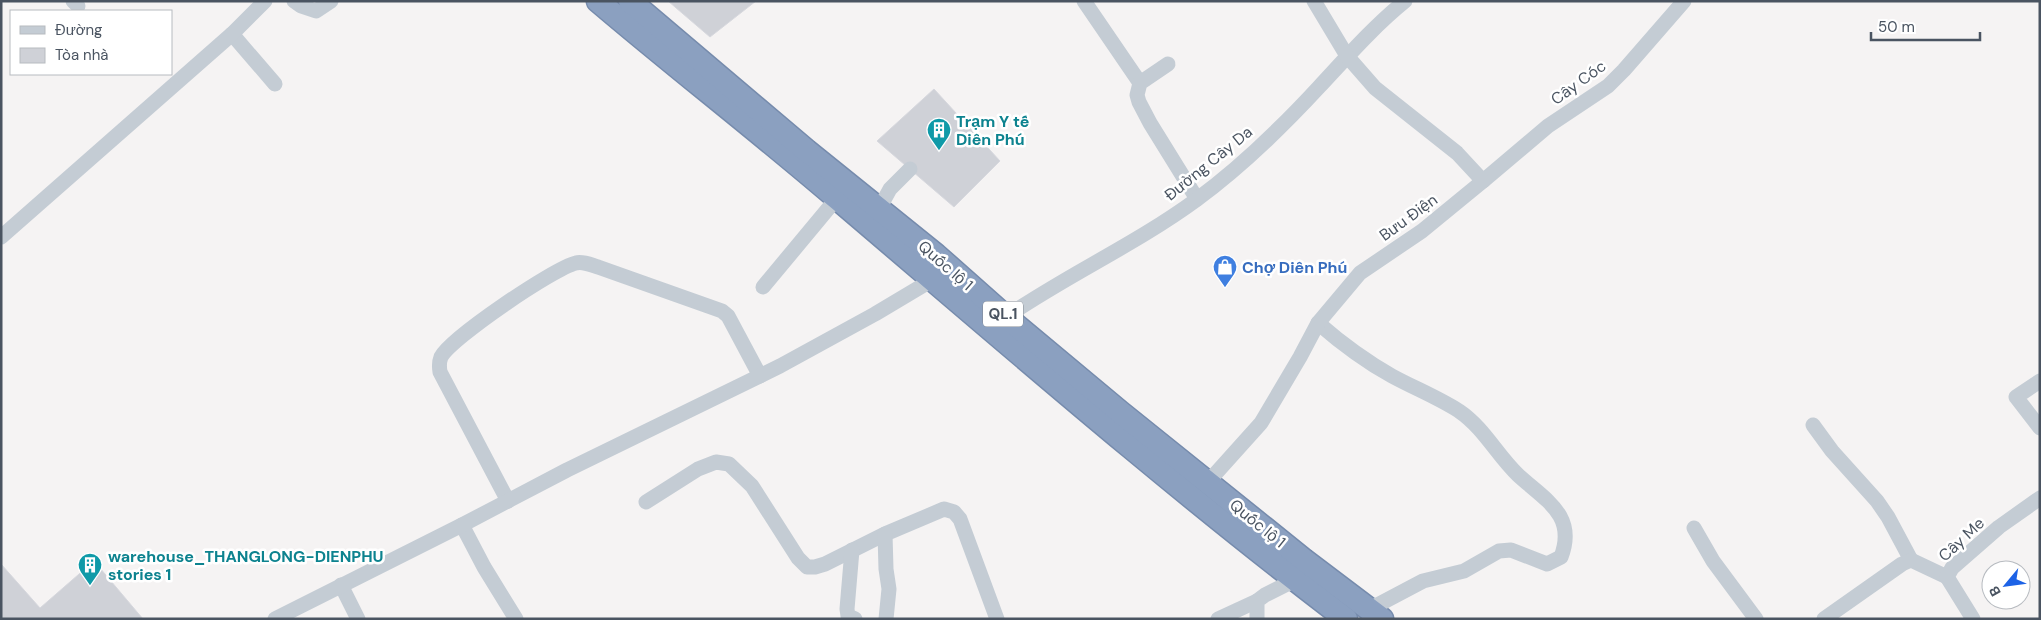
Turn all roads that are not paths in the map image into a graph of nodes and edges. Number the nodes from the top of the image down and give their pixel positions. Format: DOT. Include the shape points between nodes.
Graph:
graph roads {
  1 [pos="265,1"];
  2 [pos="294,1"];
  3 [pos="331,1"];
  4 [pos="598,1"];
  5 [pos="630,1"];
  6 [pos="1084,1"];
  7 [pos="1314,1"];
  8 [pos="1405,1"];
  9 [pos="1684,1"];
  10 [pos="232,34"];
  11 [pos="1347,56"];
  12 [pos="1168,64"];
  13 [pos="1140,83"];
  14 [pos="275,84"];
  15 [pos="910,169"];
  16 [pos="1483,181"];
  17 [pos="837,198"];
  18 [pos="1197,200"];
  19 [pos="878,209"];
  20 [pos="1,237"];
  21 [pos="932,280"];
  22 [pos="763,287"];
  23 [pos="1006,317"];
  24 [pos="1318,323"];
  25 [pos="760,376"];
  26 [pos="2040,381"];
  27 [pos="1813,425"];
  28 [pos="2040,428"];
  29 [pos="1208,482"];
  30 [pos="2040,498"];
  31 [pos="508,500"];
  32 [pos="646,502"];
  33 [pos="462,526"];
  34 [pos="1694,528"];
  35 [pos="885,534"];
  36 [pos="852,550"];
  37 [pos="1911,560"];
  38 [pos="1947,577"];
  39 [pos="1295,580"];
  40 [pos="341,585"];
  41 [pos="1258,601"];
  42 [pos="1376,614"];
  43 [pos="275,619"];
  44 [pos="358,619"];
  45 [pos="516,619"];
  46 [pos="855,619"];
  47 [pos="886,619"];
  48 [pos="997,619"];
  49 [pos="1218,619"];
  50 [pos="1257,619"];
  51 [pos="1346,619"];
  52 [pos="1756,619"];
  53 [pos="1824,619"];
  54 [pos="1973,619"];
  1 -- 10 [label="street"];
  2 -- 3 [label="street" via="316,11"];
  4 -- 17 [label="highway, Quốc lộ 1 / QL.1"];
  5 -- 19 [label="highway, Quốc lộ 1 / QL.1"];
  6 -- 13 [label="street"];
  7 -- 11 [label="street"];
  8 -- 11 [label="street, Đường Cây Da"];
  9 -- 16 [label="street, Cây Cóc" via="1608,86 1548,126"];
  10 -- 14 [label="street"];
  10 -- 20 [label="street"];
  11 -- 16 [label="street" via="1375,88 1456,153"];
  11 -- 18 [label="street, Đường Cây Da" via="1292,115"];
  12 -- 13 [label="street"];
  13 -- 18 [label="street" via="1137,95 1143,112"];
  15 -- 19 [label="street" via="890,189"];
  16 -- 24 [label="street, Bưu Điện" via="1422,231 1360,273"];
  17 -- 21 [label="highway, Quốc lộ 1 / QL.1"];
  17 -- 22 [label="street"];
  18 -- 23 [label="street, Đường Cây Da"];
  19 -- 23 [label="highway, Quốc lộ 1 / QL.1"];
  21 -- 25 [label="street"];
  21 -- 39 [label="highway, Quốc lộ 1 / QL.1" via="1122,441"];
  23 -- 29 [label="highway, Quốc lộ 1 / QL.1"];
  24 -- 29 [label="street, Bưu Điện" via="1261,423"];
  24 -- 42 [label="street" via="1368,362 1469,419 1516,473 1556,509 1566,531 1561,558 1551,563 1539,562 1511,550 1499,550 1464,571 1423,581"];
  25 -- 31 [label="street"];
  25 -- 31 [label="street" via="728,316 722,311 598,267 578,263 568,266 534,284 467,332 447,349 439,364 440,372"];
  26 -- 28 [label="street" via="2016,397"];
  27 -- 37 [label="street" via="1877,501"];
  29 -- 42 [label="highway, Quốc lộ 1 / QL.1"];
  30 -- 38 [label="street, Cây Me" via="1983,541 1952,568"];
  31 -- 33 [label="street"];
  32 -- 36 [label="street" via="698,469 716,462 730,464 752,486 807,567 825,564"];
  33 -- 40 [label="street"];
  33 -- 45 [label="street"];
  34 -- 52 [label="street" via="1713,561"];
  35 -- 36 [label="street"];
  35 -- 47 [label="street" via="889,590"];
  35 -- 48 [label="street" via="944,509 954,512 966,532"];
  36 -- 46 [label="street" via="847,609 848,616"];
  37 -- 38 [label="street"];
  37 -- 53 [label="street"];
  38 -- 54 [label="street, Cây Me"];
  39 -- 41 [label="street"];
  39 -- 51 [label="highway, Quốc lộ 1 / QL.1"];
  40 -- 43 [label="street"];
  40 -- 44 [label="street"];
  41 -- 49 [label="street"];
  41 -- 50 [label="street"];
}
